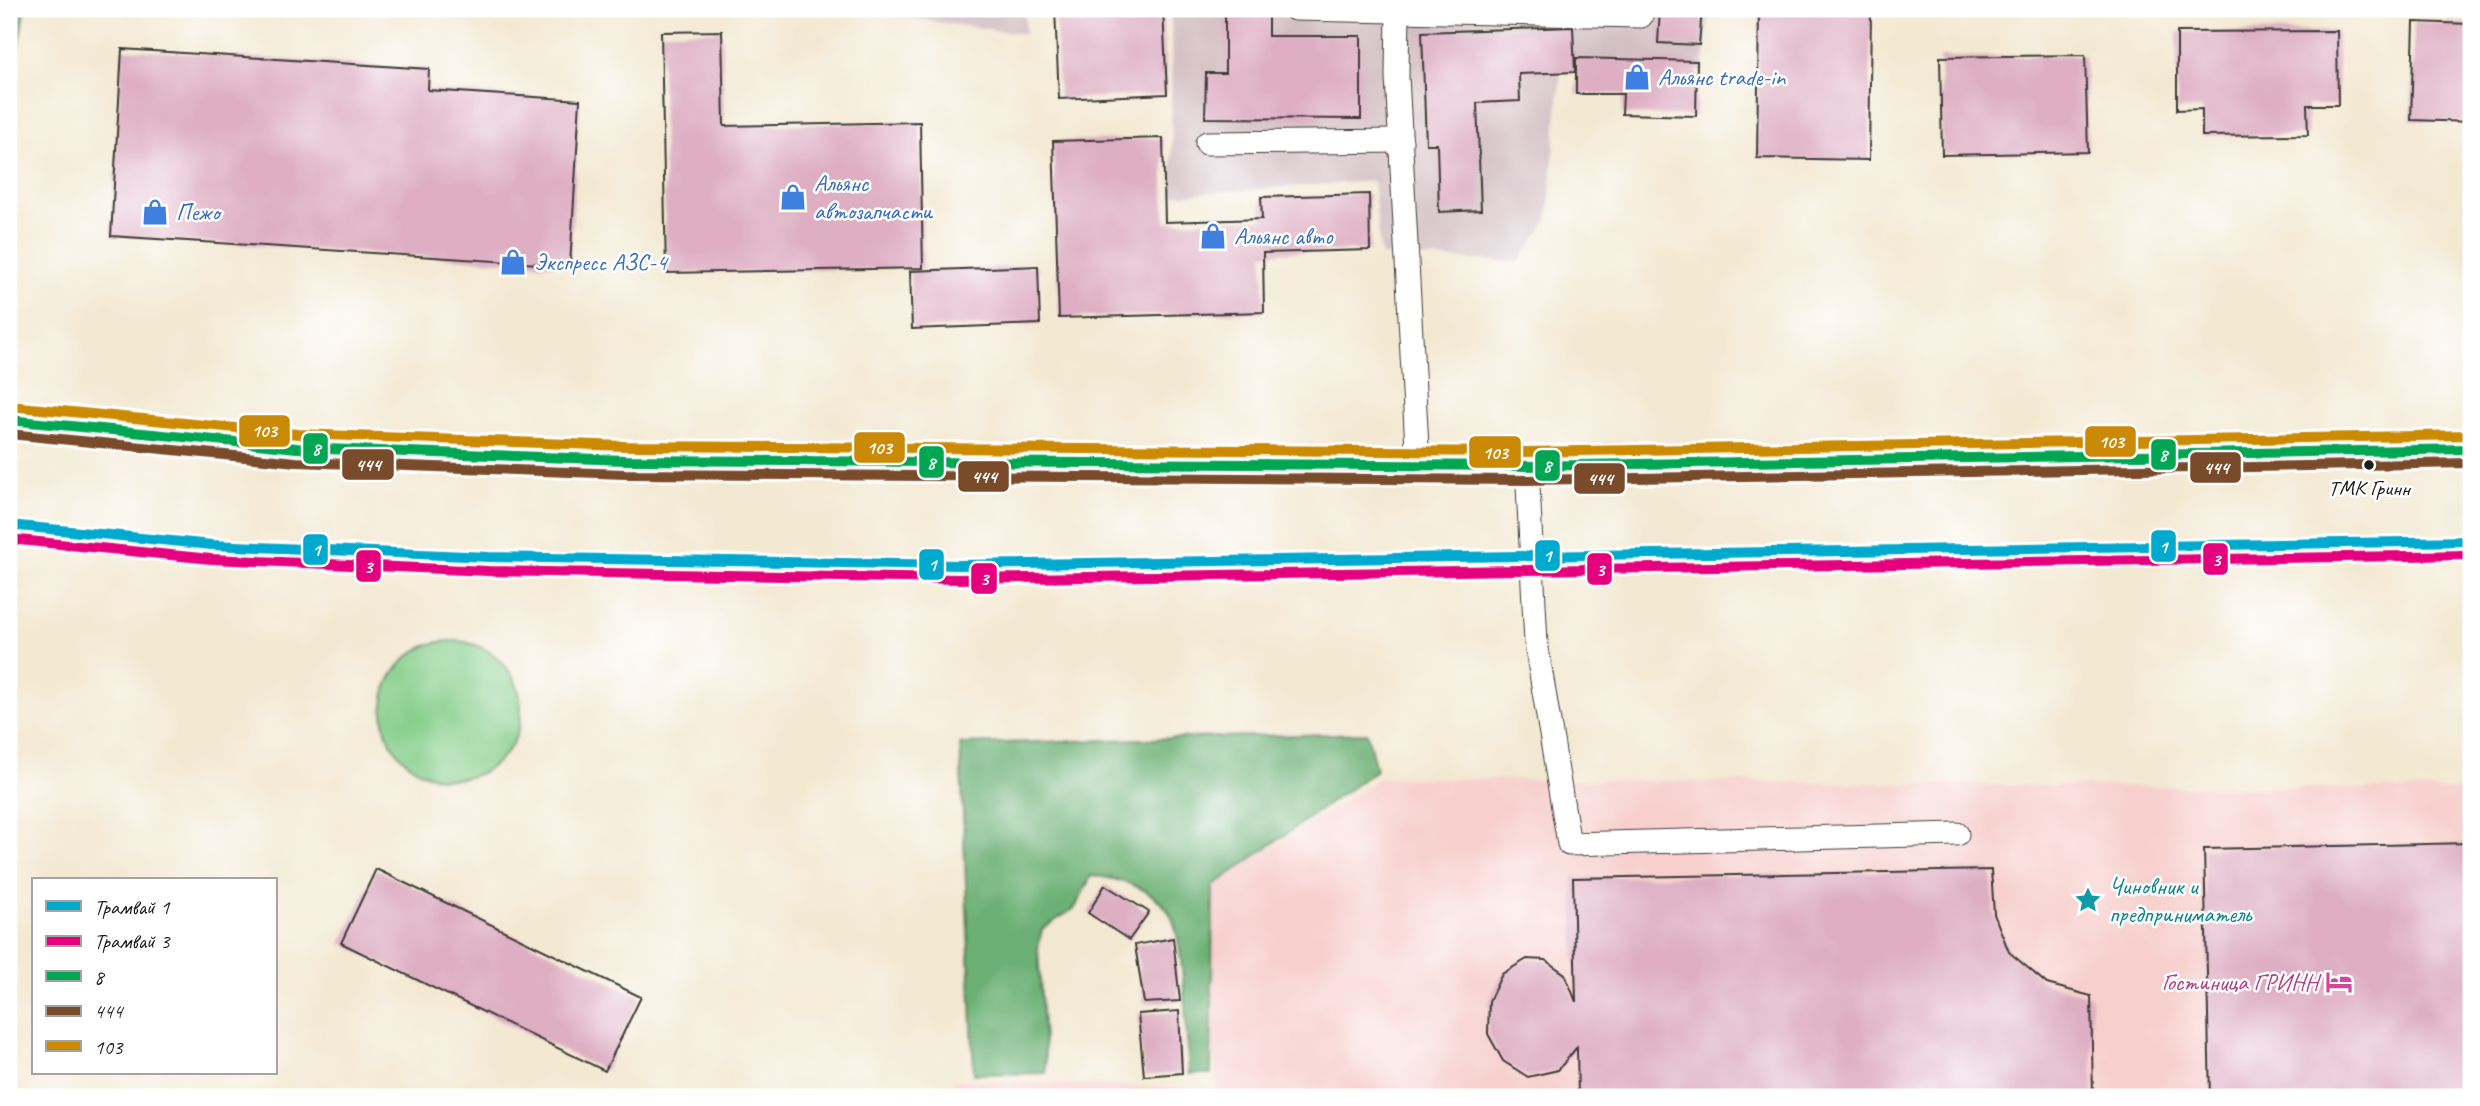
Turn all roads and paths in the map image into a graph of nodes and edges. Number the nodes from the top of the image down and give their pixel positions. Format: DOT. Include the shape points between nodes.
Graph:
graph roads {
  1 [pos="1295,9"];
  2 [pos="1398,10"];
  3 [pos="1641,16"];
  4 [pos="1401,141"];
  5 [pos="1207,143"];
  6 [pos="9,420"];
  7 [pos="2471,449"];
  8 [pos="1418,466"];
  9 [pos="1527,466"];
  10 [pos="1957,834"];
  1 -- 2 [label="lane"];
  2 -- 3 [label="lane"];
  2 -- 4 [label="lane"];
  4 -- 5 [label="lane"];
  4 -- 8 [label="lane"];
  6 -- 8 [label="main road" via="297,448 571,460"];
  7 -- 9 [label="main road"];
  8 -- 9 [label="main road"];
  9 -- 10 [label="lane" via="1536,643 1569,844"];
}
